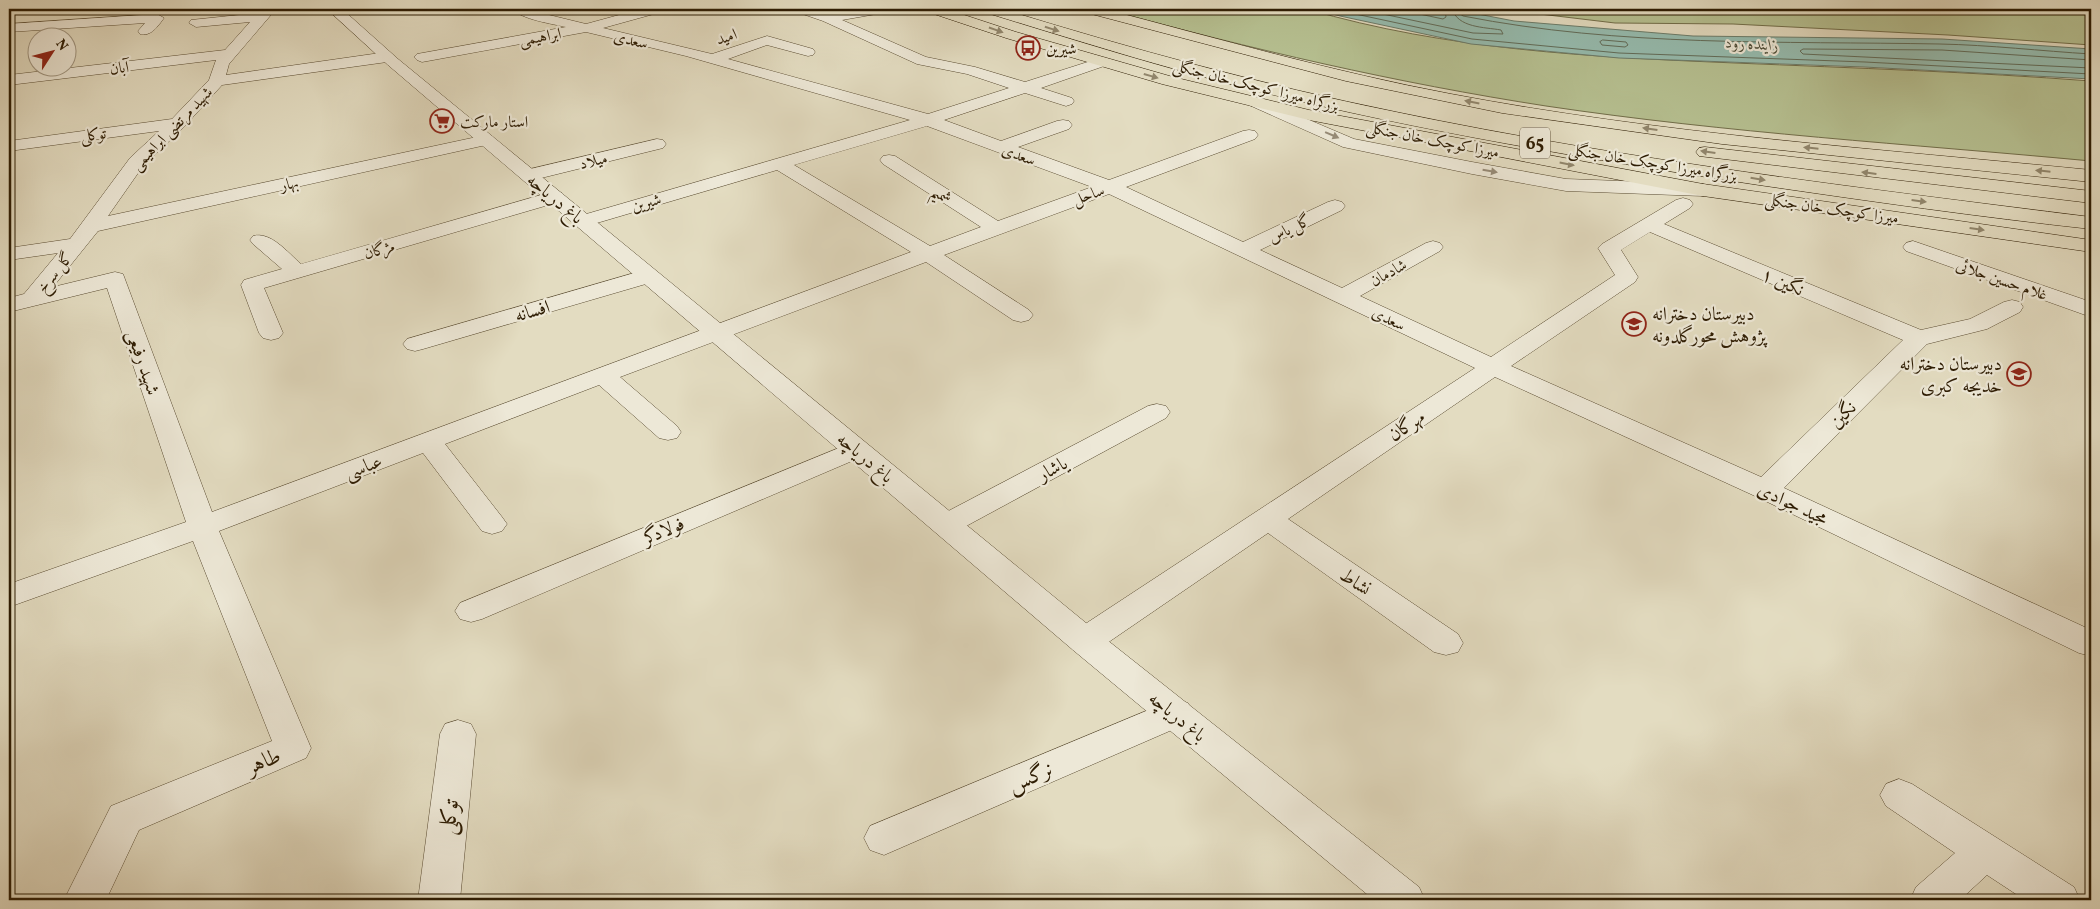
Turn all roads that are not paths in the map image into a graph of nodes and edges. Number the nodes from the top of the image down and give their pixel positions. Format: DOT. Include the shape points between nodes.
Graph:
graph roads {
  1 [pos="334,9"];
  2 [pos="520,9"];
  3 [pos="656,9"];
  4 [pos="802,9"];
  5 [pos="933,9"];
  6 [pos="989,9"];
  7 [pos="1038,9"];
  8 [pos="1089,9"];
  9 [pos="877,10"];
  10 [pos="265,13"];
  11 [pos="828,18"];
  12 [pos="196,23"];
  13 [pos="9,28"];
  14 [pos="586,28"];
  15 [pos="146,31"];
  16 [pos="808,52"];
  17 [pos="230,54"];
  18 [pos="387,57"];
  19 [pos="422,57"];
  20 [pos="712,59"];
  21 [pos="1102,62"];
  22 [pos="9,80"];
  23 [pos="217,81"];
  24 [pos="1025,87"];
  25 [pos="1066,101"];
  26 [pos="1255,102"];
  27 [pos="927,120"];
  28 [pos="178,123"];
  29 [pos="1063,125"];
  30 [pos="1249,135"];
  31 [pos="486,140"];
  32 [pos="657,144"];
  33 [pos="9,146"];
  34 [pos="1001,147"];
  35 [pos="888,160"];
  36 [pos="778,163"];
  37 [pos="528,175"];
  38 [pos="2091,176"];
  39 [pos="298,181"];
  40 [pos="1966,184"];
  41 [pos="1108,186"];
  42 [pos="2091,189"];
  43 [pos="555,197"];
  44 [pos="1693,197"];
  45 [pos="2091,197"];
  46 [pos="314,198"];
  47 [pos="1335,206"];
  48 [pos="583,221"];
  49 [pos="2091,223"];
  50 [pos="1647,224"];
  51 [pos="91,226"];
  52 [pos="996,228"];
  53 [pos="260,240"];
  54 [pos="77,244"];
  55 [pos="1434,246"];
  56 [pos="2091,246"];
  57 [pos="1913,247"];
  58 [pos="1243,250"];
  59 [pos="9,254"];
  60 [pos="926,254"];
  61 [pos="298,272"];
  62 [pos="648,276"];
  63 [pos="1342,297"];
  64 [pos="20,302"];
  65 [pos="2012,308"];
  66 [pos="2091,310"];
  67 [pos="1021,314"];
  68 [pos="271,332"];
  69 [pos="716,332"];
  70 [pos="1920,338"];
  71 [pos="415,344"];
  72 [pos="1493,367"];
  73 [pos="602,375"];
  74 [pos="1157,412"];
  75 [pos="668,432"];
  76 [pos="428,441"];
  77 [pos="856,449"];
  78 [pos="1765,490"];
  79 [pos="1267,518"];
  80 [pos="492,524"];
  81 [pos="947,524"];
  82 [pos="202,526"];
  83 [pos="9,596"];
  84 [pos="471,611"];
  85 [pos="1085,641"];
  86 [pos="1446,643"];
  87 [pos="2091,644"];
  88 [pos="1175,713"];
  89 [pos="458,734"];
  90 [pos="1899,795"];
  91 [pos="884,838"];
  92 [pos="1986,852"];
  93 [pos="85,900"];
  94 [pos="438,900"];
  95 [pos="1404,900"];
  96 [pos="1931,900"];
  97 [pos="2059,900"];
  1 -- 18 [label="street, باغ دریاچه"];
  2 -- 14 [label="street, سعدی"];
  3 -- 14 [label="street, ابراهیمی"];
  4 -- 11 [label="street"];
  5 -- 21 [label="main road, one-way"];
  6 -- 49 [label="main road, بزرگراه میرزا کوچک خان جنگلی / 65, one-way" via="1184,68 1389,117 1816,188"];
  40 -- 7 [label="main road, بزرگراه میرزا کوچک خان جنگلی / 65, one-way" via="1660,146 1412,103 1207,56"];
  38 -- 8 [label="main road, one-way" via="1688,135 1500,107 1344,76"];
  9 -- 11 [label="street"];
  10 -- 12 [label="street"];
  10 -- 17 [label="street, شهید مرتضی ابراهیمی"];
  11 -- 24 [label="street" via="922,61 970,70"];
  13 -- 15 [label="street" via="157,18"];
  14 -- 19 [label="street, ابراهیمی"];
  14 -- 20 [label="street, سعدی"];
  16 -- 20 [label="street, امید" via="767,40"];
  17 -- 22 [label="street, آبان"];
  17 -- 23 [label="street, شهید مرتضی ابراهیمی" via="222,63"];
  18 -- 23 [label="street"];
  18 -- 31 [label="street, باغ دریاچه"];
  20 -- 27 [label="street, سعدی"];
  21 -- 24 [label="street, شیرین"];
  21 -- 26 [label="main road, one-way"];
  23 -- 28 [label="street, شهید مرتضی ابراهیمی"];
  24 -- 25 [label="street"];
  24 -- 27 [label="street, شیرین"];
  26 -- 44 [label="street, one-way" via="1349,143 1566,185"];
  27 -- 34 [label="street, سعدی"];
  27 -- 36 [label="street, شیرین"];
  28 -- 33 [label="street, توکلی"];
  28 -- 51 [label="street, شهید مرتضی ابراهیمی" via="136,162"];
  29 -- 34 [label="street"];
  30 -- 41 [label="street, ساحل"];
  31 -- 37 [label="street, باغ دریاچه"];
  31 -- 39 [label="street, بهار" via="420,163"];
  32 -- 37 [label="street, میلاد"];
  34 -- 41 [label="street, سعدی"];
  35 -- 52 [label="street, شمیم"];
  36 -- 48 [label="street, شیرین"];
  36 -- 60 [label="street"];
  37 -- 43 [label="street, باغ دریاچه"];
  39 -- 46 [label="street"];
  39 -- 51 [label="street, بهار" via="198,212"];
  40 -- 42 [label="main road"];
  40 -- 45 [label="main road, بزرگراه میرزا کوچک خان جنگلی / 65"];
  41 -- 52 [label="street, ساحل"];
  41 -- 58 [label="street, سعدی"];
  43 -- 48 [label="street, باغ دریاچه"];
  43 -- 61 [label="street, مژگان"];
  44 -- 50 [label="street, مهرگان"];
  44 -- 56 [label="main road, میرزا کوچک خان جنگلی, one-way"];
  47 -- 58 [label="street, گل یاس"];
  48 -- 62 [label="street, باغ دریاچه"];
  50 -- 70 [label="street, نگین ۱"];
  50 -- 72 [label="street, مهرگان" via="1609,248 1627,277"];
  51 -- 54 [label="street, گل سرخ"];
  52 -- 60 [label="street, ساحل"];
  53 -- 61 [label="street"];
  54 -- 59 [label="street"];
  54 -- 64 [label="street, گل سرخ"];
  55 -- 63 [label="street, شادمان"];
  57 -- 66 [label="street, غلام حسین جلائی"];
  58 -- 63 [label="street, سعدی"];
  60 -- 67 [label="street"];
  60 -- 69 [label="street, ساحل"];
  61 -- 68 [label="street, مژگان" via="252,286"];
  62 -- 69 [label="street, باغ دریاچه"];
  62 -- 71 [label="street, افسانه"];
  63 -- 72 [label="street, سعدی"];
  64 -- 82 [label="street, شهید رفیعی" via="115,279"];
  65 -- 70 [label="street" via="1960,331"];
  69 -- 73 [label="street, عباسی"];
  69 -- 77 [label="street, باغ دریاچه"];
  70 -- 78 [label="street, نگین"];
  72 -- 78 [label="street, مجید جوادی"];
  72 -- 79 [label="street, مهرگان"];
  73 -- 75 [label="street"];
  73 -- 76 [label="street, عباسی"];
  74 -- 81 [label="street, یاشار"];
  76 -- 80 [label="street"];
  76 -- 82 [label="street, عباسی"];
  77 -- 81 [label="street, باغ دریاچه"];
  77 -- 84 [label="street, فولادگر"];
  78 -- 87 [label="street, مجید جوادی"];
  79 -- 85 [label="street, مهرگان"];
  79 -- 86 [label="street, نشاط"];
  81 -- 85 [label="street, باغ دریاچه"];
  82 -- 83 [label="street, عباسی"];
  82 -- 93 [label="street, طاهر" via="293,748 125,818"];
  85 -- 88 [label="street, باغ دریاچه"];
  88 -- 91 [label="street, نرگس"];
  88 -- 95 [label="street, باغ دریاچه"];
  89 -- 94 [label="street, توکلی"];
  90 -- 92 [label="street"];
  92 -- 96 [label="street"];
  92 -- 97 [label="street"];
}
